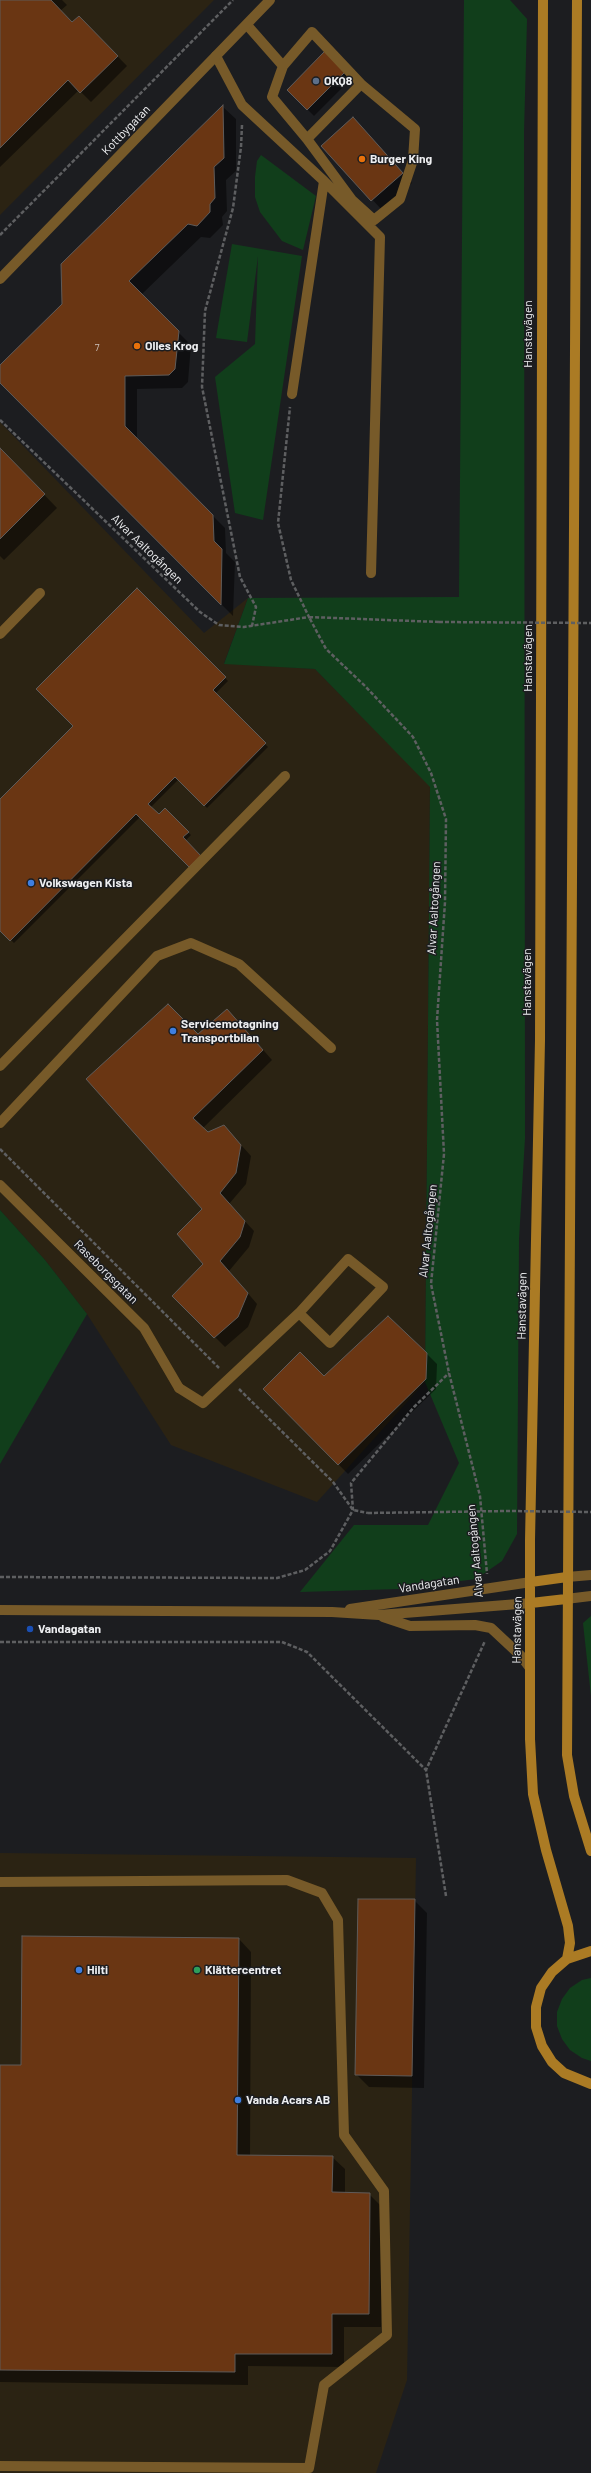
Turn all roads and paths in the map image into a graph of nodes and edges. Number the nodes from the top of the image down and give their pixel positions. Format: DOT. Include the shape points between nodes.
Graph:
graph roads {
  1 [pos="233,0"];
  2 [pos="270,0"];
  3 [pos="543,0"];
  4 [pos="577,0"];
  5 [pos="247,25"];
  6 [pos="216,56"];
  7 [pos="283,66"];
  8 [pos="361,84"];
  9 [pos="242,105"];
  10 [pos="307,139"];
  11 [pos="324,181"];
  12 [pos="0,235"];
  13 [pos="0,279"];
  14 [pos="292,394"];
  15 [pos="0,420"];
  16 [pos="371,572"];
  17 [pos="40,593"];
  18 [pos="309,617"];
  19 [pos="591,622"];
  20 [pos="252,626"];
  21 [pos="0,634"];
  22 [pos="285,776"];
  23 [pos="331,1048"];
  24 [pos="0,1066"];
  25 [pos="0,1123"];
  26 [pos="0,1150"];
  27 [pos="0,1185"];
  28 [pos="299,1313"];
  29 [pos="448,1373"];
  30 [pos="229,1379"];
  31 [pos="353,1510"];
  32 [pos="591,1512"];
  33 [pos="591,1575"];
  34 [pos="567,1577"];
  35 [pos="0,1578"];
  36 [pos="531,1582"];
  37 [pos="488,1588"];
  38 [pos="591,1596"];
  39 [pos="566,1599"];
  40 [pos="531,1603"];
  41 [pos="0,1610"];
  42 [pos="332,1612"];
  43 [pos="379,1616"];
  44 [pos="491,1628"];
  45 [pos="0,1642"];
  46 [pos="530,1668"];
  47 [pos="426,1770"];
  48 [pos="591,1851"];
  49 [pos="0,1882"];
  50 [pos="446,1896"];
  51 [pos="591,1950"];
  52 [pos="567,1959"];
  53 [pos="591,2084"];
  54 [pos="0,2466"];
  1 -- 12 [label="path"];
  2 -- 5 [label="street, Kottbygatan"];
  3 -- 36 [label="main road, Hanstavägen" via="540,1040"];
  4 -- 34 [label="main road" via="572,1115"];
  5 -- 6 [label="street, Kottbygatan"];
  5 -- 7 [label="street"];
  6 -- 9 [label="street"];
  6 -- 13 [label="street, Kottbygatan"];
  7 -- 8 [label="street" via="312,32"];
  7 -- 10 [label="street" via="272,97"];
  8 -- 10 [label="street"];
  8 -- 10 [label="street" via="415,128 413,160 400,200 374,220 352,200"];
  9 -- 11 [label="street"];
  9 -- 20 [label="path" via="242,147 233,208 205,311 202,387 240,576 256,607"];
  11 -- 14 [label="street"];
  11 -- 16 [label="street" via="380,237"];
  14 -- 18 [label="path" via="278,524 291,580"];
  15 -- 20 [label="path, Alvar Aaltogången" via="200,612 219,625"];
  17 -- 21 [label="street"];
  18 -- 19 [label="path, Alvar Aaltogången, bridge" via="438,622"];
  18 -- 20 [label="path, Alvar Aaltogången"];
  18 -- 29 [label="path, Alvar Aaltogången" via="326,649 413,736 431,773 446,819 445,902 437,1020 444,1154 431,1284"];
  22 -- 24 [label="street"];
  23 -- 25 [label="street" via="239,964 191,943 157,956"];
  26 -- 30 [label="path"];
  27 -- 30 [label="street, Raseborgsgatan" via="144,1328 179,1388 203,1403"];
  28 -- 28 [label="street" via="330,1343 383,1287 348,1259"];
  28 -- 30 [label="street"];
  29 -- 31 [label="path" via="414,1407 351,1483"];
  29 -- 37 [label="path, Alvar Aaltogången" via="480,1496"];
  30 -- 31 [label="path" via="333,1482"];
  31 -- 32 [label="path, bridge" via="368,1513"];
  31 -- 35 [label="path" via="330,1551 305,1570 277,1578"];
  33 -- 34 [label="street"];
  34 -- 36 [label="main road"];
  34 -- 39 [label="main road"];
  36 -- 37 [label="street, Vandagatan"];
  36 -- 40 [label="main road, Hanstavägen"];
  37 -- 42 [label="street, Vandagatan"];
  38 -- 39 [label="street"];
  39 -- 40 [label="main road"];
  39 -- 48 [label="main road" via="567,1755 574,1796"];
  40 -- 43 [label="street, Vandagatan"];
  40 -- 46 [label="main road, Hanstavägen"];
  41 -- 42 [label="street, Vandagatan"];
  42 -- 43 [label="street, Vandagatan"];
  43 -- 44 [label="street, Vandagatan" via="410,1626 475,1625"];
  44 -- 46 [label="street"];
  44 -- 47 [label="path"];
  45 -- 47 [label="path" via="282,1642 307,1652"];
  46 -- 52 [label="main road, Hanstavägen" via="533,1794 568,1926 570,1943"];
  47 -- 50 [label="path"];
  49 -- 54 [label="street" via="287,1880 322,1893 338,1920 344,2135 384,2191 386,2335 324,2385 309,2468"];
  51 -- 52 [label="main road"];
  52 -- 53 [label="main road" via="552,1972 541,1988 536,2007 536,2027 542,2046 552,2062 564,2073"];
}
